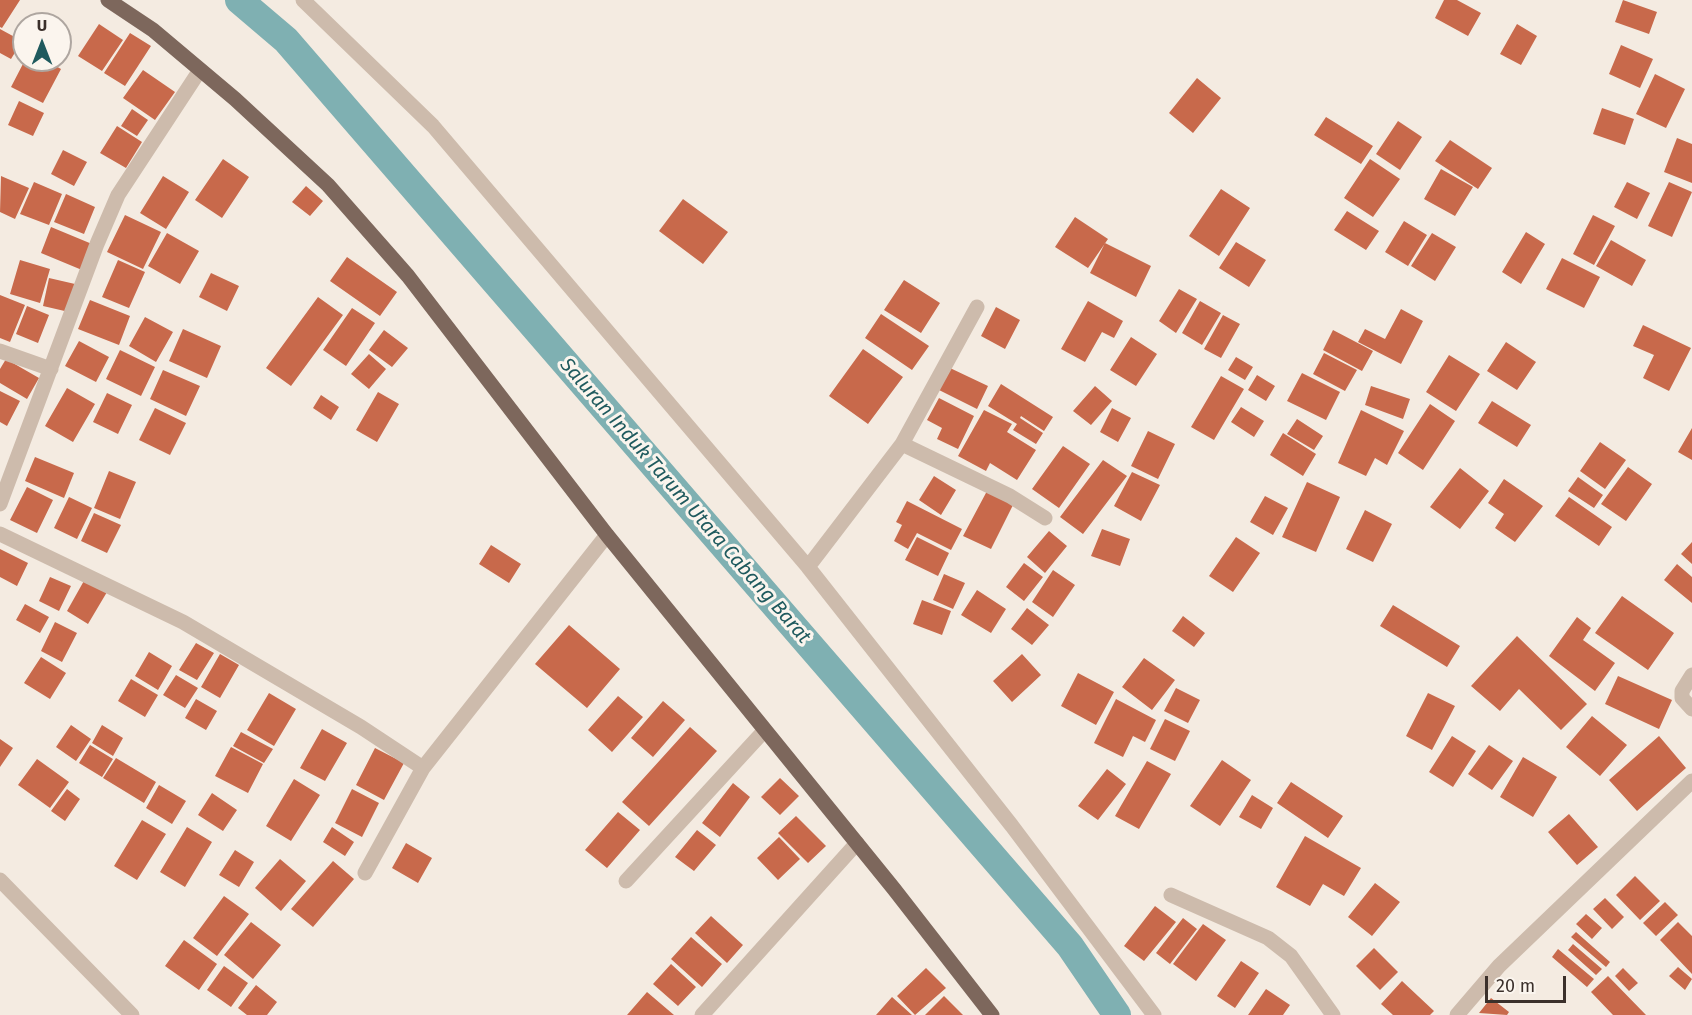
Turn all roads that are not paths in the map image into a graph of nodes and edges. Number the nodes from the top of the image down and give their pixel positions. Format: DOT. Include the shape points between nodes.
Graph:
graph roads {
  1 [pos="108,0"];
  2 [pos="303,0"];
  3 [pos="200,70"];
  4 [pos="977,307"];
  5 [pos="0,351"];
  6 [pos="51,369"];
  7 [pos="902,444"];
  8 [pos="0,504"];
  9 [pos="1045,518"];
  10 [pos="0,534"];
  11 [pos="607,535"];
  12 [pos="808,567"];
  13 [pos="1692,675"];
  14 [pos="1692,709"];
  15 [pos="764,731"];
  16 [pos="423,768"];
  17 [pos="1692,781"];
  18 [pos="857,843"];
  19 [pos="365,873"];
  20 [pos="0,880"];
  21 [pos="626,881"];
  22 [pos="1171,895"];
  23 [pos="132,1015"];
  24 [pos="702,1015"];
  25 [pos="992,1015"];
  26 [pos="1154,1015"];
  27 [pos="1333,1015"];
  28 [pos="1456,1015"];
  1 -- 3 [label="main road" via="153,30"];
  2 -- 12 [label="street" via="434,126"];
  3 -- 6 [label="street" via="118,195"];
  3 -- 11 [label="main road" via="328,185 408,276"];
  4 -- 7 [label="street"];
  5 -- 6 [label="street"];
  6 -- 8 [label="street"];
  7 -- 9 [label="street" via="1010,496"];
  7 -- 12 [label="street"];
  10 -- 16 [label="street" via="183,622"];
  11 -- 15 [label="main road"];
  11 -- 16 [label="street"];
  12 -- 26 [label="street" via="1012,826"];
  13 -- 14 [label="street" via="1682,691 1684,703"];
  15 -- 18 [label="main road"];
  15 -- 21 [label="street"];
  16 -- 19 [label="street"];
  17 -- 28 [label="street" via="1499,966"];
  18 -- 24 [label="street"];
  18 -- 25 [label="main road"];
  20 -- 23 [label="street"];
  22 -- 27 [label="street" via="1268,938 1292,956"];
}
